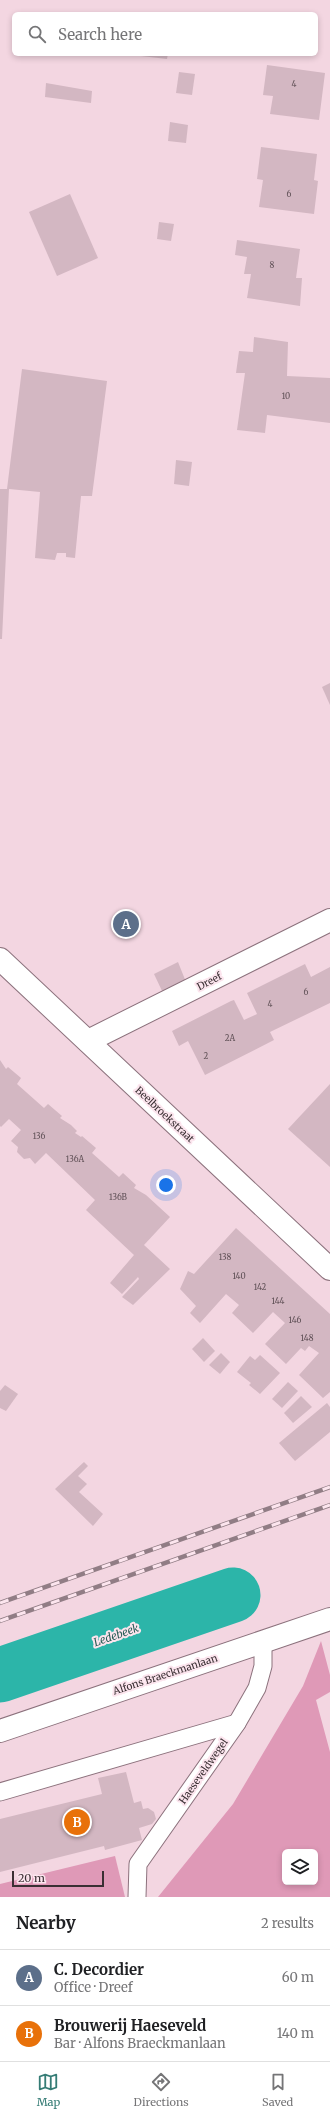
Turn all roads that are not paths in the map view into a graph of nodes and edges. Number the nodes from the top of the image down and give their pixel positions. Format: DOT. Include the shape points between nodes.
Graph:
graph roads {
  1 [pos="330,920"];
  2 [pos="0,959"];
  3 [pos="88,1041"];
  4 [pos="330,1269"];
  5 [pos="330,1619"];
  6 [pos="263,1641"];
  7 [pos="237,1723"];
  8 [pos="0,1731"];
  9 [pos="0,1792"];
  10 [pos="137,1897"];
  1 -- 3 [label="street, Dreef"];
  2 -- 3 [label="street, Beelbroekstraat"];
  3 -- 4 [label="street, Beelbroekstraat"];
  5 -- 6 [label="street, Alfons Braeckmanlaan"];
  6 -- 7 [label="lane, Haeseveldwegel" via="263,1666 257,1688"];
  6 -- 8 [label="street, Alfons Braeckmanlaan"];
  7 -- 9 [label="lane"];
  7 -- 10 [label="lane, Haeseveldwegel" via="138,1864"];
}
